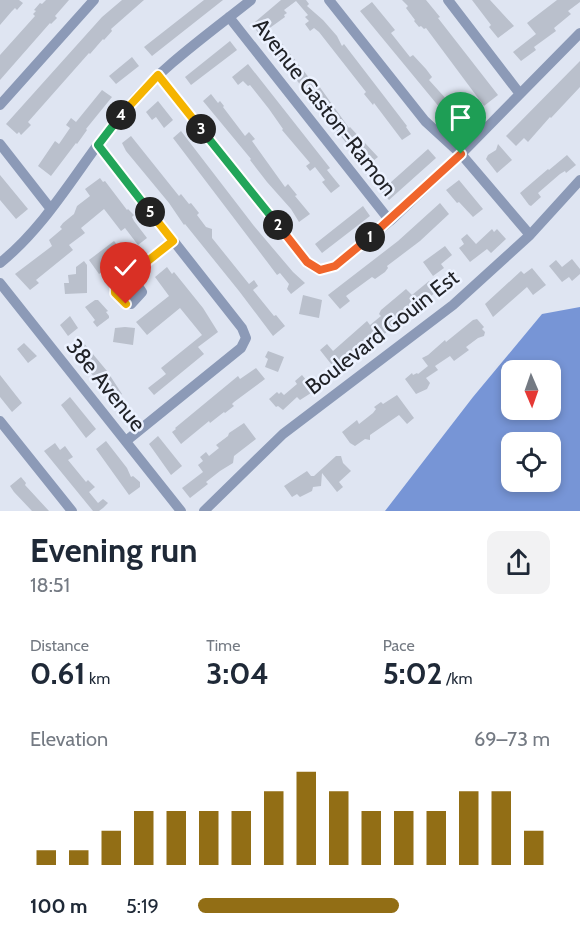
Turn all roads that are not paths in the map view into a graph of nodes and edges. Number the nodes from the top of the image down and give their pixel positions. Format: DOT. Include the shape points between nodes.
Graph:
graph roads {
  1 [pos="94,0"];
  2 [pos="251,0"];
  3 [pos="329,0"];
  4 [pos="447,0"];
  5 [pos="229,17"];
  6 [pos="580,33"];
  7 [pos="158,75"];
  8 [pos="520,94"];
  9 [pos="0,105"];
  10 [pos="0,144"];
  11 [pos="98,145"];
  12 [pos="461,154"];
  13 [pos="580,180"];
  14 [pos="50,208"];
  15 [pos="390,221"];
  16 [pos="530,236"];
  17 [pos="173,241"];
  18 [pos="0,263"];
  19 [pos="130,274"];
  20 [pos="0,284"];
  21 [pos="0,421"];
  22 [pos="126,441"];
  23 [pos="72,511"];
  24 [pos="181,511"];
  25 [pos="204,511"];
  1 -- 9 [label="street"];
  2 -- 5 [label="street"];
  3 -- 12 [label="street" via="425,121"];
  4 -- 8 [label="street"];
  5 -- 7 [label="street"];
  5 -- 15 [label="street, Avenue Gaston-Ramon"];
  6 -- 8 [label="street"];
  7 -- 11 [label="street"];
  7 -- 15 [label="street" via="307,262 320,270 335,266"];
  8 -- 12 [label="street"];
  10 -- 14 [label="street"];
  11 -- 14 [label="street"];
  11 -- 17 [label="street"];
  12 -- 15 [label="street"];
  12 -- 16 [label="street"];
  13 -- 16 [label="street, Boulevard Gouin Est"];
  14 -- 18 [label="street" via="26,240"];
  16 -- 25 [label="street, Boulevard Gouin Est" via="453,305 283,434"];
  17 -- 19 [label="street"];
  17 -- 22 [label="street" via="244,331 246,342"];
  20 -- 22 [label="street, 38e Avenue"];
  21 -- 23 [label="street"];
  22 -- 24 [label="street, 38e Avenue"];
}
